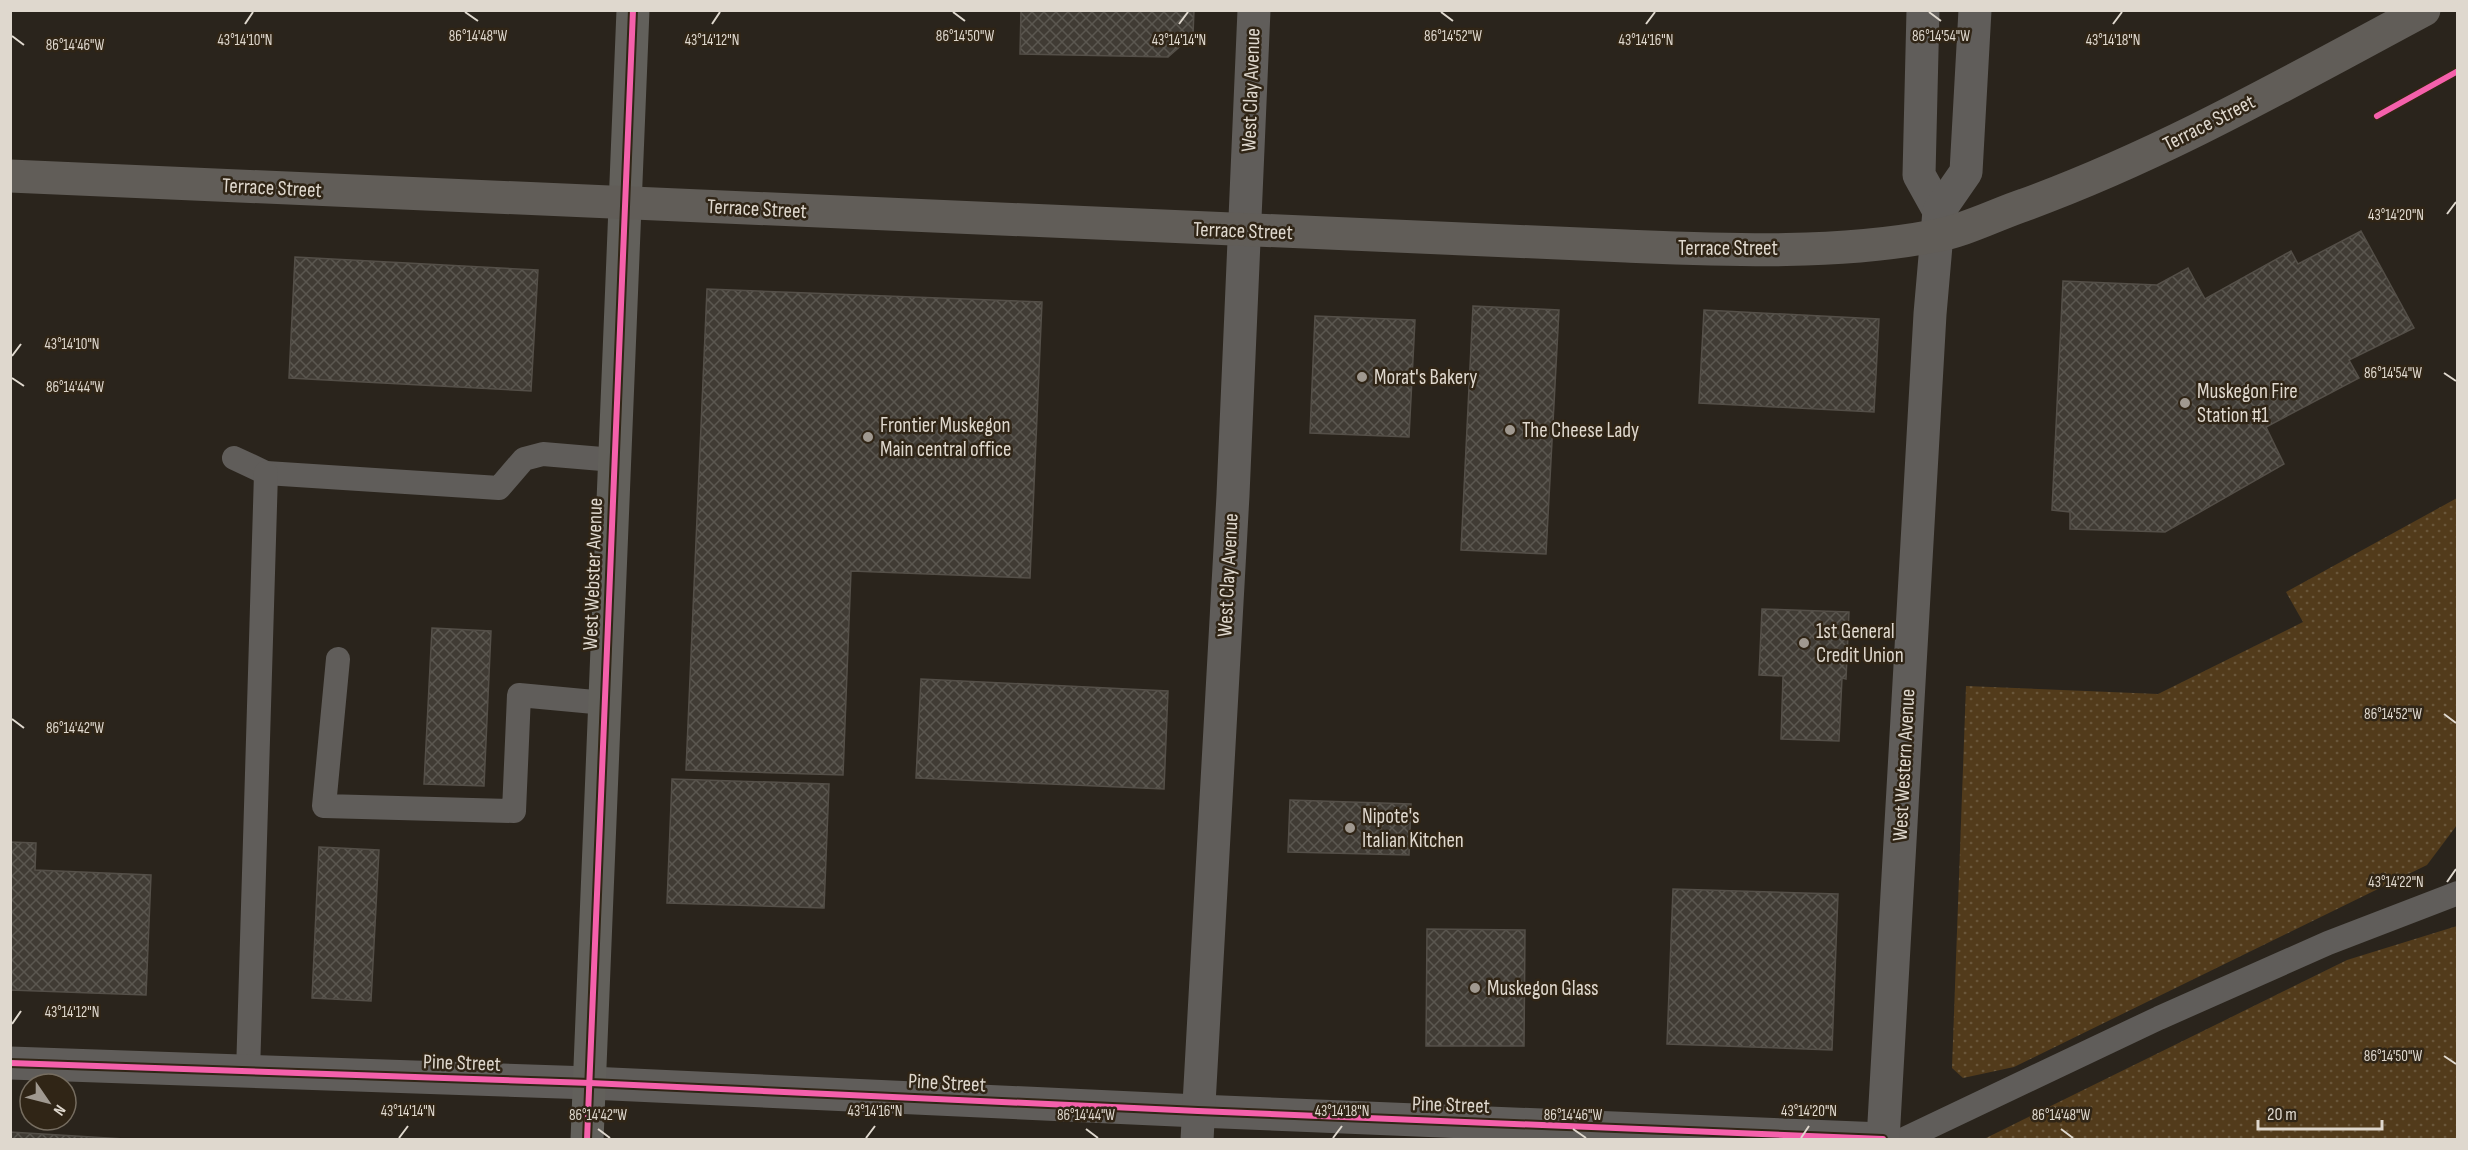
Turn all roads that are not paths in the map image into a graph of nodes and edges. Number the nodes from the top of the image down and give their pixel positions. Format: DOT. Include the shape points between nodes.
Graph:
graph roads {
  1 [pos="633,10"];
  2 [pos="1254,10"];
  3 [pos="1923,10"];
  4 [pos="1975,10"];
  5 [pos="2424,10"];
  6 [pos="10,176"];
  7 [pos="625,203"];
  8 [pos="1938,224"];
  9 [pos="1245,231"];
  10 [pos="234,458"];
  11 [pos="614,460"];
  12 [pos="266,473"];
  13 [pos="338,659"];
  14 [pos="604,703"];
  15 [pos="2457,894"];
  16 [pos="10,1063"];
  17 [pos="248,1073"];
  18 [pos="590,1083"];
  19 [pos="1197,1125"];
  20 [pos="1883,1139"];
  21 [pos="587,1140"];
  22 [pos="1902,1140"];
  1 -- 7 [label="main road, West Webster Avenue"];
  2 -- 9 [label="street, West Clay Avenue"];
  3 -- 8 [label="street" via="1919,175"];
  4 -- 8 [label="street, West Western Avenue" via="1966,172"];
  5 -- 8 [label="main road, Terrace Street" via="2186,137 2054,194"];
  6 -- 7 [label="main road, Terrace Street"];
  7 -- 9 [label="main road, Terrace Street"];
  7 -- 11 [label="main road, West Webster Avenue"];
  8 -- 9 [label="main road, Terrace Street" via="1876,244 1800,248 1695,248"];
  8 -- 20 [label="street, West Western Avenue"];
  9 -- 19 [label="street, West Clay Avenue"];
  10 -- 12 [label="lane"];
  11 -- 12 [label="lane" via="543,454 524,459 499,488"];
  11 -- 14 [label="main road, West Webster Avenue"];
  12 -- 17 [label="lane"];
  13 -- 14 [label="lane" via="324,806 514,811 519,695"];
  14 -- 18 [label="main road, West Webster Avenue"];
  15 -- 22 [label="lane" via="2328,943 2158,1018"];
  16 -- 17 [label="street, Pine Street"];
  17 -- 18 [label="street, Pine Street"];
  18 -- 19 [label="street, Pine Street"];
  18 -- 21 [label="main road, West Webster Avenue"];
  19 -- 20 [label="street, Pine Street"];
}
